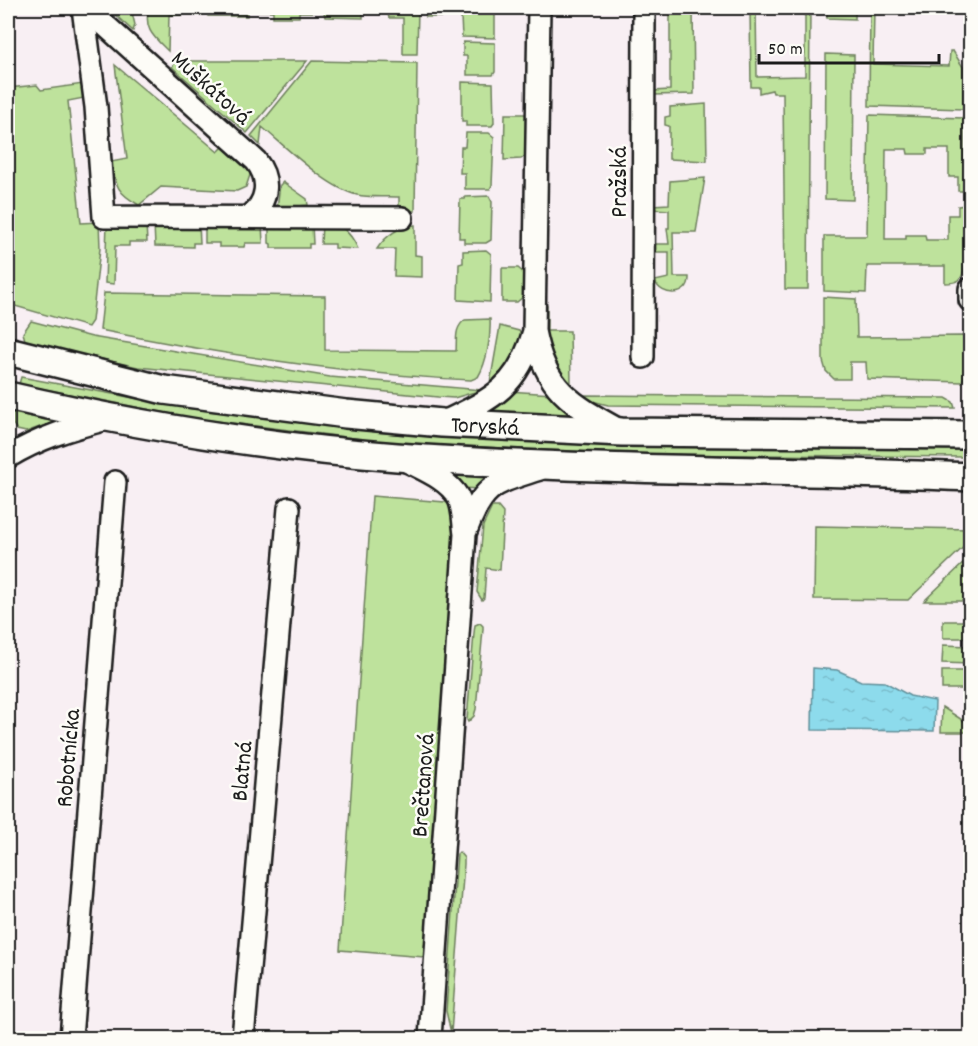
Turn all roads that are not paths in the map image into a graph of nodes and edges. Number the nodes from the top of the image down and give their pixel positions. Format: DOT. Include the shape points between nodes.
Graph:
graph roads {
  1 [pos="84,8"];
  2 [pos="539,8"];
  3 [pos="644,8"];
  4 [pos="249,217"];
  5 [pos="402,218"];
  6 [pos="970,289"];
  7 [pos="970,300"];
  8 [pos="534,331"];
  9 [pos="9,352"];
  10 [pos="642,357"];
  11 [pos="8,396"];
  12 [pos="114,417"];
  13 [pos="442,423"];
  14 [pos="622,432"];
  15 [pos="970,435"];
  16 [pos="8,457"];
  17 [pos="399,457"];
  18 [pos="552,465"];
  19 [pos="964,480"];
  20 [pos="115,482"];
  21 [pos="289,508"];
  22 [pos="465,534"];
  23 [pos="71,1038"];
  24 [pos="243,1038"];
  25 [pos="430,1038"];
  1 -- 4 [label="street, Muškátová" via="256,161 265,176 266,187 264,200"];
  1 -- 4 [label="street, Muškátová" via="104,217"];
  2 -- 8 [label="street"];
  3 -- 10 [label="street, Pražská"];
  4 -- 5 [label="street"];
  6 -- 7 [label="street"];
  8 -- 13 [label="street" via="525,359 502,389"];
  8 -- 14 [label="street" via="553,383 580,408"];
  9 -- 13 [label="street, Toryská" via="164,390"];
  11 -- 12 [label="street, Toryská"];
  12 -- 16 [label="street" via="70,428"];
  12 -- 17 [label="street, Toryská" via="267,443"];
  13 -- 14 [label="street, Toryská"];
  14 -- 15 [label="street, Toryská"];
  17 -- 18 [label="street, Toryská"];
  17 -- 22 [label="street" via="449,486 459,499"];
  18 -- 19 [label="street, Toryská"];
  18 -- 22 [label="street" via="506,479 488,491 474,510"];
  20 -- 23 [label="street, Robotnícka"];
  21 -- 24 [label="street, Blatná"];
  22 -- 25 [label="street, Brečtanová"];
}
